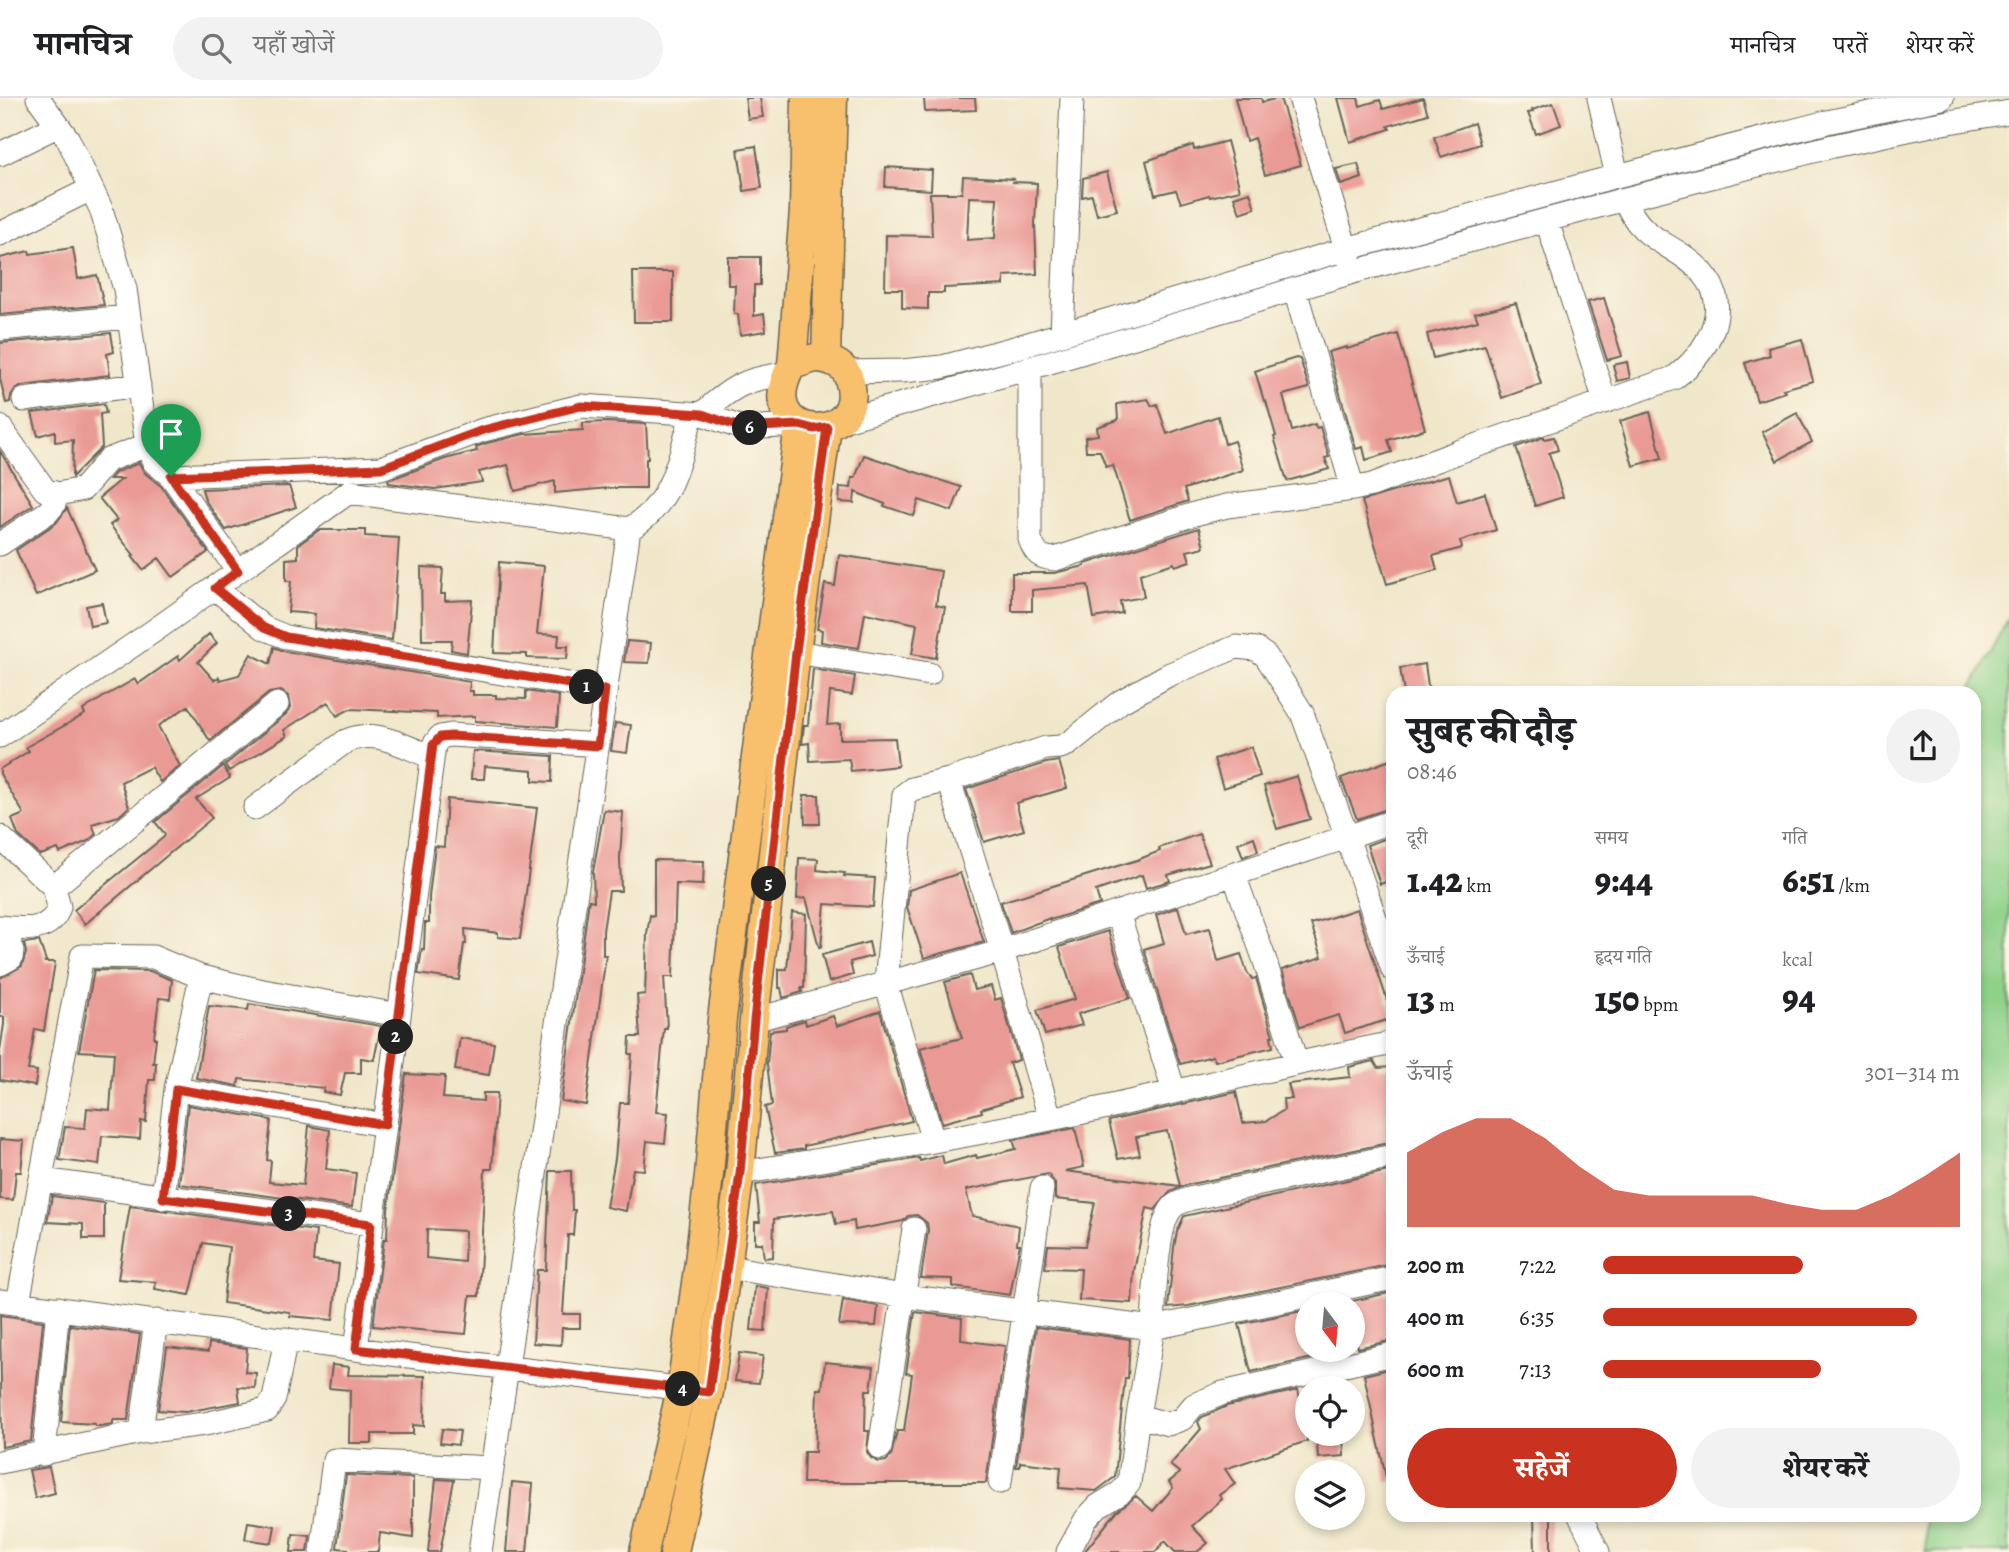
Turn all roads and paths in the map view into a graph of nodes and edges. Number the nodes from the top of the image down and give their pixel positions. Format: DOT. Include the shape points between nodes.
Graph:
graph roads {
  1 [pos="38,98"];
  2 [pos="806,98"];
  3 [pos="833,98"];
  4 [pos="1072,98"];
  5 [pos="1300,98"];
  6 [pos="1599,98"];
  7 [pos="1942,98"];
  8 [pos="2009,112"];
  9 [pos="57,125"];
  10 [pos="0,153"];
  11 [pos="1617,176"];
  12 [pos="91,189"];
  13 [pos="1625,199"];
  14 [pos="1546,220"];
  15 [pos="0,234"];
  16 [pos="1346,249"];
  17 [pos="1353,272"];
  18 [pos="1295,290"];
  19 [pos="128,317"];
  20 [pos="0,329"];
  21 [pos="1062,334"];
  22 [pos="836,365"];
  23 [pos="1030,368"];
  24 [pos="790,370"];
  25 [pos="139,385"];
  26 [pos="24,400"];
  27 [pos="1605,401"];
  28 [pos="697,414"];
  29 [pos="799,425"];
  30 [pos="832,425"];
  31 [pos="4,442"];
  32 [pos="147,444"];
  33 [pos="381,468"];
  34 [pos="309,471"];
  35 [pos="171,476"];
  36 [pos="1353,489"];
  37 [pos="69,491"];
  38 [pos="349,492"];
  39 [pos="327,508"];
  40 [pos="629,529"];
  41 [pos="0,544"];
  42 [pos="238,571"];
  43 [pos="215,588"];
  44 [pos="796,652"];
  45 [pos="929,674"];
  46 [pos="276,704"];
  47 [pos="603,704"];
  48 [pos="0,736"];
  49 [pos="598,746"];
  50 [pos="432,757"];
  51 [pos="949,780"];
  52 [pos="256,808"];
  53 [pos="1386,823"];
  54 [pos="1347,837"];
  55 [pos="0,838"];
  56 [pos="1234,875"];
  57 [pos="54,887"];
  58 [pos="1118,913"];
  59 [pos="3,928"];
  60 [pos="1386,950"];
  61 [pos="1002,951"];
  62 [pos="0,964"];
  63 [pos="201,977"];
  64 [pos="886,983"];
  65 [pos="399,1015"];
  66 [pos="754,1020"];
  67 [pos="1386,1044"];
  68 [pos="1296,1062"];
  69 [pos="176,1089"];
  70 [pos="1174,1091"];
  71 [pos="1050,1118"];
  72 [pos="385,1125"];
  73 [pos="933,1141"];
  74 [pos="1386,1157"];
  75 [pos="740,1173"];
  76 [pos="41,1180"];
  77 [pos="1042,1188"];
  78 [pos="163,1198"];
  79 [pos="371,1224"];
  80 [pos="914,1229"];
  81 [pos="727,1267"];
  82 [pos="1386,1279"];
  83 [pos="904,1296"];
  84 [pos="9,1302"];
  85 [pos="58,1308"];
  86 [pos="1025,1312"];
  87 [pos="156,1321"];
  88 [pos="1153,1328"];
  89 [pos="286,1339"];
  90 [pos="356,1349"];
  91 [pos="1386,1356"];
  92 [pos="506,1367"];
  93 [pos="681,1389"];
  94 [pos="709,1392"];
  95 [pos="1138,1416"];
  96 [pos="141,1432"];
  97 [pos="880,1448"];
  98 [pos="44,1454"];
  99 [pos="0,1462"];
  100 [pos="492,1468"];
  101 [pos="1000,1482"];
  102 [pos="1583,1522"];
  103 [pos="322,1552"];
  104 [pos="480,1552"];
  105 [pos="644,1552"];
  106 [pos="674,1552"];
  107 [pos="1068,1552"];
  108 [pos="1598,1552"];
  1 -- 9 [label="street"];
  2 -- 24 [label="main road" via="804,209"];
  3 -- 22 [label="main road"];
  4 -- 21 [label="street"];
  5 -- 16 [label="street"];
  6 -- 11 [label="street"];
  7 -- 11 [label="street" via="1827,122"];
  8 -- 13 [label="street" via="1833,146"];
  9 -- 10 [label="street"];
  9 -- 12 [label="street"];
  11 -- 16 [label="street"];
  12 -- 15 [label="street"];
  12 -- 19 [label="street" via="121,276"];
  13 -- 14 [label="street"];
  13 -- 27 [label="street" via="1640,228 1688,260 1708,280 1717,315 1713,331 1688,368 1674,378"];
  14 -- 17 [label="street"];
  14 -- 27 [label="street"];
  16 -- 17 [label="street"];
  16 -- 21 [label="street"];
  17 -- 18 [label="street"];
  18 -- 23 [label="street"];
  18 -- 36 [label="street"];
  19 -- 20 [label="street"];
  19 -- 25 [label="street"];
  21 -- 22 [label="street" via="942,367 902,371"];
  22 -- 24 [label="main road" via="815,358"];
  22 -- 30 [label="main road" via="852,391 851,402"];
  23 -- 30 [label="street"];
  23 -- 36 [label="street" via="1030,539 1034,552 1042,558 1055,559 1227,506"];
  24 -- 28 [label="street" via="757,377 724,393"];
  24 -- 29 [label="main road" via="781,398"];
  25 -- 26 [label="street"];
  25 -- 32 [label="street"];
  27 -- 36 [label="street"];
  28 -- 29 [label="street" via="742,428"];
  28 -- 33 [label="street" via="581,406 483,430"];
  28 -- 40 [label="street" via="663,497 653,512"];
  29 -- 30 [label="main road" via="814,429"];
  29 -- 93 [label="main road" via="722,1019 709,1175"];
  30 -- 44 [label="main road"];
  31 -- 37 [label="street" via="45,490"];
  32 -- 35 [label="street" via="154,462"];
  32 -- 37 [label="street" via="108,460"];
  33 -- 34 [label="street"];
  33 -- 38 [label="street"];
  34 -- 35 [label="street"];
  34 -- 39 [label="street"];
  35 -- 42 [label="street"];
  37 -- 41 [label="street" via="48,512"];
  38 -- 39 [label="street"];
  38 -- 40 [label="street"];
  39 -- 42 [label="street"];
  40 -- 47 [label="street"];
  42 -- 43 [label="street"];
  43 -- 47 [label="street" via="264,628 286,637"];
  43 -- 48 [label="street"];
  44 -- 45 [label="street"];
  44 -- 66 [label="main road"];
  46 -- 57 [label="street"];
  47 -- 49 [label="street"];
  49 -- 50 [label="street" via="451,736 440,737 433,745"];
  49 -- 92 [label="street"];
  50 -- 52 [label="street" via="374,735 360,736 346,741"];
  50 -- 65 [label="street"];
  51 -- 54 [label="street" via="1068,744 1120,702 1168,675 1246,647 1266,656 1302,713"];
  51 -- 61 [label="street"];
  51 -- 64 [label="street" via="904,795"];
  53 -- 54 [label="street"];
  54 -- 56 [label="street"];
  54 -- 60 [label="street"];
  55 -- 57 [label="street"];
  56 -- 58 [label="street"];
  56 -- 68 [label="street"];
  57 -- 59 [label="street" via="59,907 52,920 24,930"];
  58 -- 61 [label="street"];
  58 -- 70 [label="street"];
  59 -- 62 [label="street" via="12,951 11,958"];
  61 -- 64 [label="street"];
  61 -- 71 [label="street"];
  63 -- 65 [label="street"];
  63 -- 69 [label="street"];
  63 -- 76 [label="street" via="153,957 82,956"];
  64 -- 66 [label="street"];
  64 -- 73 [label="street"];
  65 -- 72 [label="street"];
  66 -- 75 [label="main road"];
  67 -- 68 [label="street"];
  68 -- 70 [label="street"];
  69 -- 72 [label="street"];
  69 -- 78 [label="street"];
  70 -- 71 [label="street"];
  71 -- 73 [label="street"];
  72 -- 79 [label="street"];
  73 -- 75 [label="street"];
  74 -- 88 [label="street" via="1174,1206 1164,1219 1154,1282"];
  75 -- 81 [label="main road"];
  76 -- 78 [label="street"];
  76 -- 84 [label="street"];
  77 -- 86 [label="street"];
  78 -- 79 [label="street"];
  79 -- 90 [label="street"];
  80 -- 83 [label="street"];
  81 -- 83 [label="street"];
  81 -- 94 [label="main road"];
  82 -- 88 [label="street"];
  83 -- 86 [label="street"];
  83 -- 97 [label="street"];
  84 -- 85 [label="street"];
  85 -- 87 [label="street"];
  85 -- 98 [label="street"];
  86 -- 88 [label="street"];
  86 -- 101 [label="street"];
  87 -- 89 [label="street"];
  87 -- 96 [label="street"];
  88 -- 95 [label="street"];
  89 -- 90 [label="street"];
  89 -- 96 [label="street" via="274,1399 267,1410"];
  90 -- 92 [label="street"];
  91 -- 95 [label="street" via="1223,1393 1194,1405 1182,1419 1167,1424"];
  92 -- 93 [label="street"];
  92 -- 100 [label="street"];
  93 -- 94 [label="street"];
  93 -- 105 [label="main road"];
  94 -- 106 [label="main road"];
  95 -- 107 [label="street" via="1129,1483 1086,1519"];
  96 -- 98 [label="street"];
  98 -- 99 [label="street"];
  100 -- 103 [label="street" via="334,1460"];
  100 -- 104 [label="street"];
  102 -- 108 [label="street"];
}
